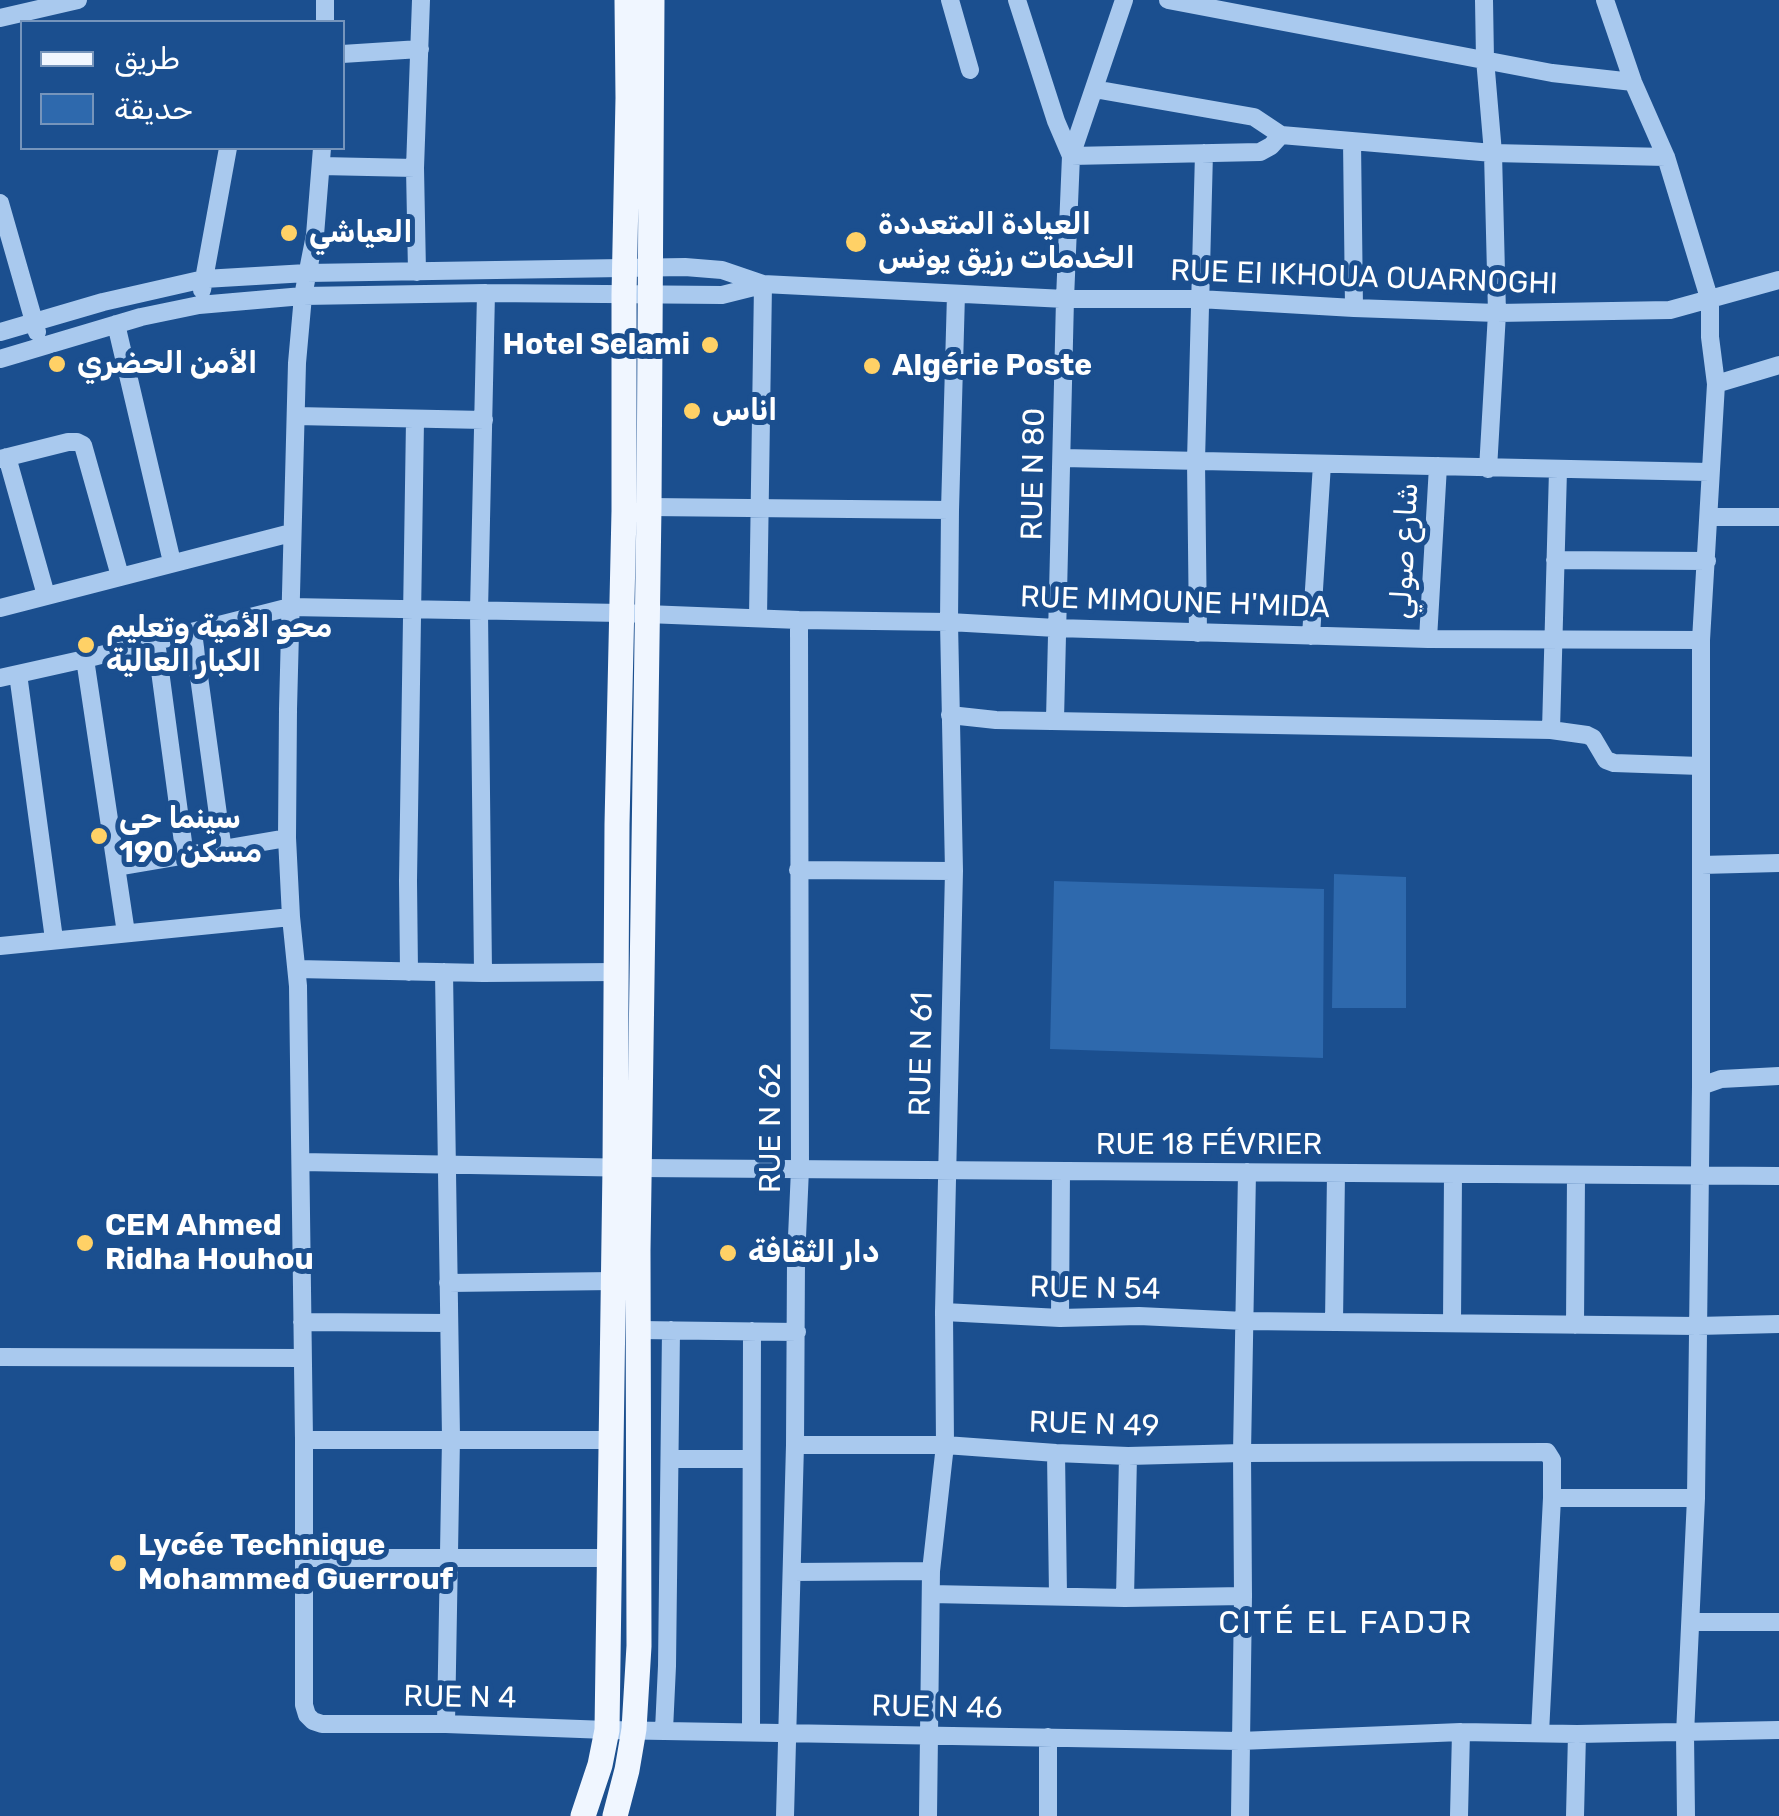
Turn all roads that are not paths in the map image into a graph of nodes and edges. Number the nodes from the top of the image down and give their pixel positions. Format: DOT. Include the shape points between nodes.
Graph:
graph roads {
  1 [pos="78,0"];
  2 [pos="422,0"];
  3 [pos="627,0"];
  4 [pos="652,0"];
  5 [pos="950,0"];
  6 [pos="1016,0"];
  7 [pos="1124,0"];
  8 [pos="1168,0"];
  9 [pos="1484,0"];
  10 [pos="1606,0"];
  11 [pos="0,18"];
  12 [pos="420,50"];
  13 [pos="345,54"];
  14 [pos="1485,59"];
  15 [pos="970,70"];
  16 [pos="1632,82"];
  17 [pos="1094,89"];
  18 [pos="640,98"];
  19 [pos="1281,135"];
  20 [pos="1352,142"];
  21 [pos="228,150"];
  22 [pos="1204,153"];
  23 [pos="1494,153"];
  24 [pos="1071,156"];
  25 [pos="1666,156"];
  26 [pos="322,157"];
  27 [pos="415,168"];
  28 [pos="0,202"];
  29 [pos="638,266"];
  30 [pos="417,272"];
  31 [pos="307,273"];
  32 [pos="204,278"];
  33 [pos="1779,280"];
  34 [pos="763,284"];
  35 [pos="486,293"];
  36 [pos="956,294"];
  37 [pos="636,295"];
  38 [pos="303,296"];
  39 [pos="1066,299"];
  40 [pos="1200,300"];
  41 [pos="1710,301"];
  42 [pos="199,305"];
  43 [pos="1354,308"];
  44 [pos="1497,312"];
  45 [pos="34,323"];
  46 [pos="116,324"];
  47 [pos="0,332"];
  48 [pos="41,346"];
  49 [pos="0,359"];
  50 [pos="1779,365"];
  51 [pos="1716,384"];
  52 [pos="296,416"];
  53 [pos="415,420"];
  54 [pos="484,420"];
  55 [pos="4,458"];
  56 [pos="1062,458"];
  57 [pos="1196,461"];
  58 [pos="1322,464"];
  59 [pos="1438,466"];
  60 [pos="1488,468"];
  61 [pos="1558,470"];
  62 [pos="1709,472"];
  63 [pos="648,507"];
  64 [pos="761,508"];
  65 [pos="950,510"];
  66 [pos="1709,517"];
  67 [pos="1779,517"];
  68 [pos="291,533"];
  69 [pos="1556,560"];
  70 [pos="1707,561"];
  71 [pos="172,562"];
  72 [pos="120,576"];
  73 [pos="46,595"];
  74 [pos="290,607"];
  75 [pos="0,608"];
  76 [pos="411,609"];
  77 [pos="479,611"];
  78 [pos="634,614"];
  79 [pos="758,618"];
  80 [pos="799,620"];
  81 [pos="949,622"];
  82 [pos="1056,628"];
  83 [pos="193,633"];
  84 [pos="1198,633"];
  85 [pos="1310,636"];
  86 [pos="1428,639"];
  87 [pos="1554,639"];
  88 [pos="1700,640"];
  89 [pos="156,641"];
  90 [pos="86,660"];
  91 [pos="9,676"];
  92 [pos="950,716"];
  93 [pos="1056,720"];
  94 [pos="1551,730"];
  95 [pos="1700,766"];
  96 [pos="288,838"];
  97 [pos="224,851"];
  98 [pos="186,857"];
  99 [pos="1779,863"];
  100 [pos="1701,865"];
  101 [pos="117,867"];
  102 [pos="798,870"];
  103 [pos="954,871"];
  104 [pos="291,917"];
  105 [pos="126,932"];
  106 [pos="54,939"];
  107 [pos="0,946"];
  108 [pos="297,969"];
  109 [pos="409,972"];
  110 [pos="444,972"];
  111 [pos="616,972"];
  112 [pos="483,973"];
  113 [pos="1779,1076"];
  114 [pos="1702,1086"];
  115 [pos="301,1162"];
  116 [pos="446,1164"];
  117 [pos="627,1168"];
  118 [pos="800,1169"];
  119 [pos="946,1170"];
  120 [pos="1061,1171"];
  121 [pos="1248,1172"];
  122 [pos="1336,1173"];
  123 [pos="1453,1174"];
  124 [pos="1576,1175"];
  125 [pos="1699,1176"];
  126 [pos="1779,1176"];
  127 [pos="614,1281"];
  128 [pos="448,1283"];
  129 [pos="944,1312"];
  130 [pos="1060,1318"];
  131 [pos="1246,1321"];
  132 [pos="302,1322"];
  133 [pos="1334,1322"];
  134 [pos="448,1323"];
  135 [pos="1452,1323"];
  136 [pos="1575,1324"];
  137 [pos="1779,1324"];
  138 [pos="1697,1326"];
  139 [pos="639,1330"];
  140 [pos="671,1330"];
  141 [pos="752,1332"];
  142 [pos="797,1332"];
  143 [pos="0,1356"];
  144 [pos="302,1358"];
  145 [pos="450,1438"];
  146 [pos="304,1440"];
  147 [pos="612,1440"];
  148 [pos="945,1444"];
  149 [pos="796,1445"];
  150 [pos="1242,1453"];
  151 [pos="1056,1454"];
  152 [pos="1128,1456"];
  153 [pos="750,1458"];
  154 [pos="670,1459"];
  155 [pos="1552,1498"];
  156 [pos="1696,1498"];
  157 [pos="304,1558"];
  158 [pos="610,1558"];
  159 [pos="450,1559"];
  160 [pos="931,1571"];
  161 [pos="792,1572"];
  162 [pos="931,1594"];
  163 [pos="1058,1596"];
  164 [pos="1243,1596"];
  165 [pos="1125,1598"];
  166 [pos="1691,1622"];
  167 [pos="1779,1622"];
  168 [pos="446,1724"];
  169 [pos="607,1730"];
  170 [pos="634,1730"];
  171 [pos="664,1730"];
  172 [pos="1779,1730"];
  173 [pos="751,1732"];
  174 [pos="787,1732"];
  175 [pos="1461,1732"];
  176 [pos="1540,1733"];
  177 [pos="1578,1734"];
  178 [pos="1686,1734"];
  179 [pos="929,1736"];
  180 [pos="1048,1737"];
  181 [pos="1240,1741"];
  182 [pos="583,1816"];
  183 [pos="615,1816"];
  184 [pos="785,1816"];
  185 [pos="928,1816"];
  186 [pos="1048,1816"];
  187 [pos="1240,1816"];
  188 [pos="1459,1816"];
  189 [pos="1574,1816"];
  190 [pos="1686,1816"];
  1 -- 11 [label="street"];
  2 -- 12 [label="street"];
  3 -- 18 [label="main road"];
  4 -- 18 [label="main road"];
  5 -- 15 [label="street"];
  6 -- 24 [label="street, RUE N 80"];
  7 -- 17 [label="street"];
  8 -- 14 [label="street"];
  9 -- 14 [label="street"];
  10 -- 16 [label="street"];
  12 -- 13 [label="street"];
  12 -- 27 [label="street"];
  14 -- 16 [label="street"];
  14 -- 23 [label="street"];
  16 -- 25 [label="street"];
  17 -- 19 [label="street" via="1254,117"];
  17 -- 24 [label="street"];
  18 -- 29 [label="main road"];
  19 -- 20 [label="street"];
  19 -- 22 [label="street" via="1260,152"];
  20 -- 23 [label="street"];
  20 -- 43 [label="street"];
  21 -- 32 [label="street"];
  22 -- 24 [label="street"];
  22 -- 40 [label="street"];
  23 -- 25 [label="street"];
  23 -- 44 [label="street"];
  24 -- 39 [label="street, RUE N 80"];
  25 -- 41 [label="street"];
  26 -- 27 [label="street"];
  26 -- 31 [label="street"];
  27 -- 30 [label="street"];
  28 -- 45 [label="street"];
  29 -- 30 [label="street"];
  29 -- 34 [label="street" via="722,270"];
  29 -- 37 [label="main road"];
  30 -- 31 [label="street"];
  31 -- 32 [label="street"];
  31 -- 38 [label="street"];
  32 -- 42 [label="street"];
  32 -- 45 [label="street"];
  33 -- 41 [label="street, RUE EI IKHOUA OUARNOGHI"];
  34 -- 36 [label="street, RUE EI IKHOUA OUARNOGHI"];
  34 -- 37 [label="street" via="722,295"];
  34 -- 64 [label="street"];
  35 -- 37 [label="street"];
  35 -- 38 [label="street"];
  35 -- 54 [label="street"];
  36 -- 39 [label="street, RUE EI IKHOUA OUARNOGHI"];
  36 -- 65 [label="street, RUE N 61"];
  37 -- 63 [label="main road"];
  37 -- 78 [label="main road"];
  38 -- 42 [label="street"];
  38 -- 52 [label="street"];
  39 -- 40 [label="street, RUE EI IKHOUA OUARNOGHI"];
  39 -- 56 [label="street, RUE N 80"];
  40 -- 43 [label="street, RUE EI IKHOUA OUARNOGHI"];
  40 -- 57 [label="street"];
  41 -- 44 [label="street, RUE EI IKHOUA OUARNOGHI" via="1670,310"];
  41 -- 51 [label="street"];
  42 -- 46 [label="street"];
  43 -- 44 [label="street, RUE EI IKHOUA OUARNOGHI"];
  44 -- 60 [label="street"];
  45 -- 47 [label="street"];
  45 -- 48 [label="street"];
  46 -- 48 [label="street"];
  46 -- 71 [label="street"];
  48 -- 49 [label="street"];
  50 -- 51 [label="street"];
  51 -- 62 [label="street"];
  52 -- 53 [label="street"];
  52 -- 68 [label="street"];
  53 -- 54 [label="street"];
  53 -- 76 [label="street"];
  54 -- 77 [label="street"];
  55 -- 72 [label="street" via="68,442 82,445"];
  55 -- 73 [label="street"];
  56 -- 57 [label="street"];
  56 -- 82 [label="street, RUE N 80"];
  57 -- 58 [label="street"];
  57 -- 84 [label="street"];
  58 -- 59 [label="street"];
  58 -- 85 [label="street"];
  59 -- 60 [label="street"];
  59 -- 86 [label="street, شارع صولي"];
  60 -- 61 [label="street"];
  61 -- 62 [label="street"];
  61 -- 69 [label="street"];
  62 -- 66 [label="street"];
  63 -- 64 [label="street"];
  63 -- 78 [label="main road"];
  64 -- 65 [label="street"];
  64 -- 79 [label="street"];
  65 -- 81 [label="street, RUE N 61"];
  66 -- 67 [label="street"];
  66 -- 70 [label="street"];
  68 -- 71 [label="street"];
  68 -- 74 [label="street"];
  69 -- 70 [label="street"];
  69 -- 87 [label="street"];
  70 -- 88 [label="street"];
  71 -- 72 [label="street"];
  72 -- 73 [label="street"];
  73 -- 75 [label="street"];
  74 -- 76 [label="street, RUE MIMOUNE H'MIDA"];
  74 -- 83 [label="street, RUE MIMOUNE H'MIDA"];
  74 -- 96 [label="street"];
  76 -- 77 [label="street, RUE MIMOUNE H'MIDA"];
  76 -- 109 [label="street"];
  77 -- 78 [label="street, RUE MIMOUNE H'MIDA"];
  77 -- 112 [label="street"];
  78 -- 79 [label="street, RUE MIMOUNE H'MIDA"];
  78 -- 111 [label="main road"];
  78 -- 117 [label="main road"];
  79 -- 80 [label="street, RUE MIMOUNE H'MIDA"];
  80 -- 81 [label="street, RUE MIMOUNE H'MIDA"];
  80 -- 102 [label="street, RUE N 62"];
  81 -- 82 [label="street, RUE MIMOUNE H'MIDA"];
  81 -- 92 [label="street, RUE N 61"];
  82 -- 84 [label="street, RUE MIMOUNE H'MIDA"];
  82 -- 93 [label="street, RUE N 80"];
  83 -- 89 [label="street, RUE MIMOUNE H'MIDA"];
  83 -- 97 [label="street"];
  84 -- 85 [label="street, RUE MIMOUNE H'MIDA"];
  85 -- 86 [label="street, RUE MIMOUNE H'MIDA"];
  86 -- 87 [label="street, RUE MIMOUNE H'MIDA"];
  87 -- 88 [label="street, RUE MIMOUNE H'MIDA"];
  87 -- 94 [label="street"];
  88 -- 95 [label="street"];
  89 -- 90 [label="street, RUE MIMOUNE H'MIDA"];
  89 -- 98 [label="street"];
  90 -- 91 [label="street, RUE MIMOUNE H'MIDA"];
  90 -- 101 [label="street"];
  91 -- 106 [label="street"];
  92 -- 93 [label="street"];
  92 -- 103 [label="street, RUE N 61"];
  93 -- 94 [label="street"];
  94 -- 95 [label="street" via="1593,738 1614,763"];
  95 -- 100 [label="street"];
  96 -- 97 [label="street"];
  96 -- 104 [label="street"];
  97 -- 98 [label="street"];
  98 -- 101 [label="street"];
  99 -- 100 [label="street"];
  100 -- 114 [label="street"];
  101 -- 105 [label="street"];
  102 -- 103 [label="street"];
  102 -- 118 [label="street, RUE N 62"];
  103 -- 119 [label="street, RUE N 61"];
  104 -- 105 [label="street"];
  104 -- 108 [label="street"];
  105 -- 106 [label="street"];
  106 -- 107 [label="street"];
  108 -- 109 [label="street"];
  108 -- 115 [label="street"];
  109 -- 110 [label="street"];
  110 -- 112 [label="street"];
  110 -- 116 [label="street"];
  111 -- 112 [label="street"];
  111 -- 117 [label="main road"];
  113 -- 114 [label="street"];
  114 -- 125 [label="street"];
  115 -- 116 [label="street, RUE 18 FÉVRIER"];
  115 -- 132 [label="street"];
  116 -- 117 [label="street, RUE 18 FÉVRIER"];
  116 -- 128 [label="street"];
  117 -- 118 [label="street, RUE 18 FÉVRIER"];
  117 -- 127 [label="main road"];
  117 -- 139 [label="main road"];
  118 -- 119 [label="street, RUE 18 FÉVRIER"];
  118 -- 142 [label="street, RUE N 62"];
  119 -- 120 [label="street, RUE 18 FÉVRIER"];
  119 -- 129 [label="street, RUE N 61"];
  120 -- 121 [label="street, RUE 18 FÉVRIER"];
  120 -- 130 [label="street"];
  121 -- 122 [label="street, RUE 18 FÉVRIER"];
  121 -- 131 [label="street"];
  122 -- 123 [label="street, RUE 18 FÉVRIER"];
  122 -- 133 [label="street"];
  123 -- 124 [label="street, RUE 18 FÉVRIER"];
  123 -- 135 [label="street"];
  124 -- 125 [label="street, RUE 18 FÉVRIER"];
  124 -- 136 [label="street"];
  125 -- 126 [label="street, RUE 18 FÉVRIER"];
  125 -- 138 [label="street"];
  127 -- 128 [label="street"];
  127 -- 147 [label="main road"];
  128 -- 134 [label="street"];
  129 -- 130 [label="street, RUE N 54"];
  129 -- 148 [label="street, RUE N 61"];
  130 -- 131 [label="street, RUE N 54"];
  131 -- 133 [label="street, RUE N 54"];
  131 -- 150 [label="street"];
  132 -- 134 [label="street"];
  132 -- 144 [label="street"];
  133 -- 135 [label="street, RUE N 54"];
  134 -- 145 [label="street"];
  135 -- 136 [label="street, RUE N 54"];
  136 -- 138 [label="street, RUE N 54"];
  137 -- 138 [label="street, RUE N 54"];
  138 -- 156 [label="street"];
  139 -- 140 [label="street"];
  139 -- 170 [label="main road"];
  140 -- 141 [label="street"];
  140 -- 154 [label="street"];
  141 -- 142 [label="street"];
  141 -- 153 [label="street"];
  142 -- 149 [label="street, RUE N 62"];
  143 -- 144 [label="street"];
  144 -- 146 [label="street"];
  145 -- 146 [label="street"];
  145 -- 147 [label="street"];
  145 -- 159 [label="street"];
  146 -- 157 [label="street"];
  147 -- 158 [label="main road"];
  148 -- 149 [label="street, RUE N 49"];
  148 -- 151 [label="street, RUE N 49"];
  148 -- 160 [label="street, RUE N 61"];
  149 -- 161 [label="street, RUE N 62"];
  150 -- 152 [label="street, RUE N 49"];
  150 -- 155 [label="street, RUE N 49" via="1542,1451 1552,1460"];
  150 -- 164 [label="street"];
  151 -- 152 [label="street, RUE N 49"];
  151 -- 163 [label="street"];
  152 -- 165 [label="street"];
  153 -- 154 [label="street"];
  153 -- 173 [label="street"];
  154 -- 171 [label="street"];
  155 -- 156 [label="street"];
  155 -- 176 [label="street, RUE N 49"];
  156 -- 166 [label="street"];
  157 -- 159 [label="street"];
  157 -- 168 [label="street, RUE N 4" via="307,1715 322,1724"];
  158 -- 159 [label="street"];
  158 -- 169 [label="main road"];
  159 -- 168 [label="street"];
  160 -- 161 [label="street"];
  160 -- 162 [label="street, RUE N 61"];
  161 -- 174 [label="street, RUE N 62"];
  162 -- 163 [label="street"];
  162 -- 179 [label="street, RUE N 61"];
  163 -- 165 [label="street"];
  164 -- 165 [label="street"];
  164 -- 181 [label="street"];
  166 -- 167 [label="street"];
  166 -- 178 [label="street"];
  168 -- 169 [label="street, RUE N 4"];
  169 -- 170 [label="street, RUE N 4"];
  169 -- 182 [label="main road"];
  170 -- 171 [label="street, RUE N 46"];
  170 -- 183 [label="main road"];
  171 -- 173 [label="street, RUE N 46"];
  172 -- 178 [label="street, RUE N 46"];
  173 -- 174 [label="street, RUE N 46"];
  174 -- 179 [label="street, RUE N 46"];
  174 -- 184 [label="street, RUE N 62"];
  175 -- 176 [label="street, RUE N 46"];
  175 -- 181 [label="street, RUE N 46"];
  175 -- 188 [label="street"];
  176 -- 177 [label="street, RUE N 46"];
  177 -- 178 [label="street, RUE N 46"];
  177 -- 189 [label="street"];
  178 -- 190 [label="street"];
  179 -- 180 [label="street, RUE N 46"];
  179 -- 185 [label="street, RUE N 61"];
  180 -- 181 [label="street, RUE N 46"];
  180 -- 186 [label="street"];
  181 -- 187 [label="street"];
}
